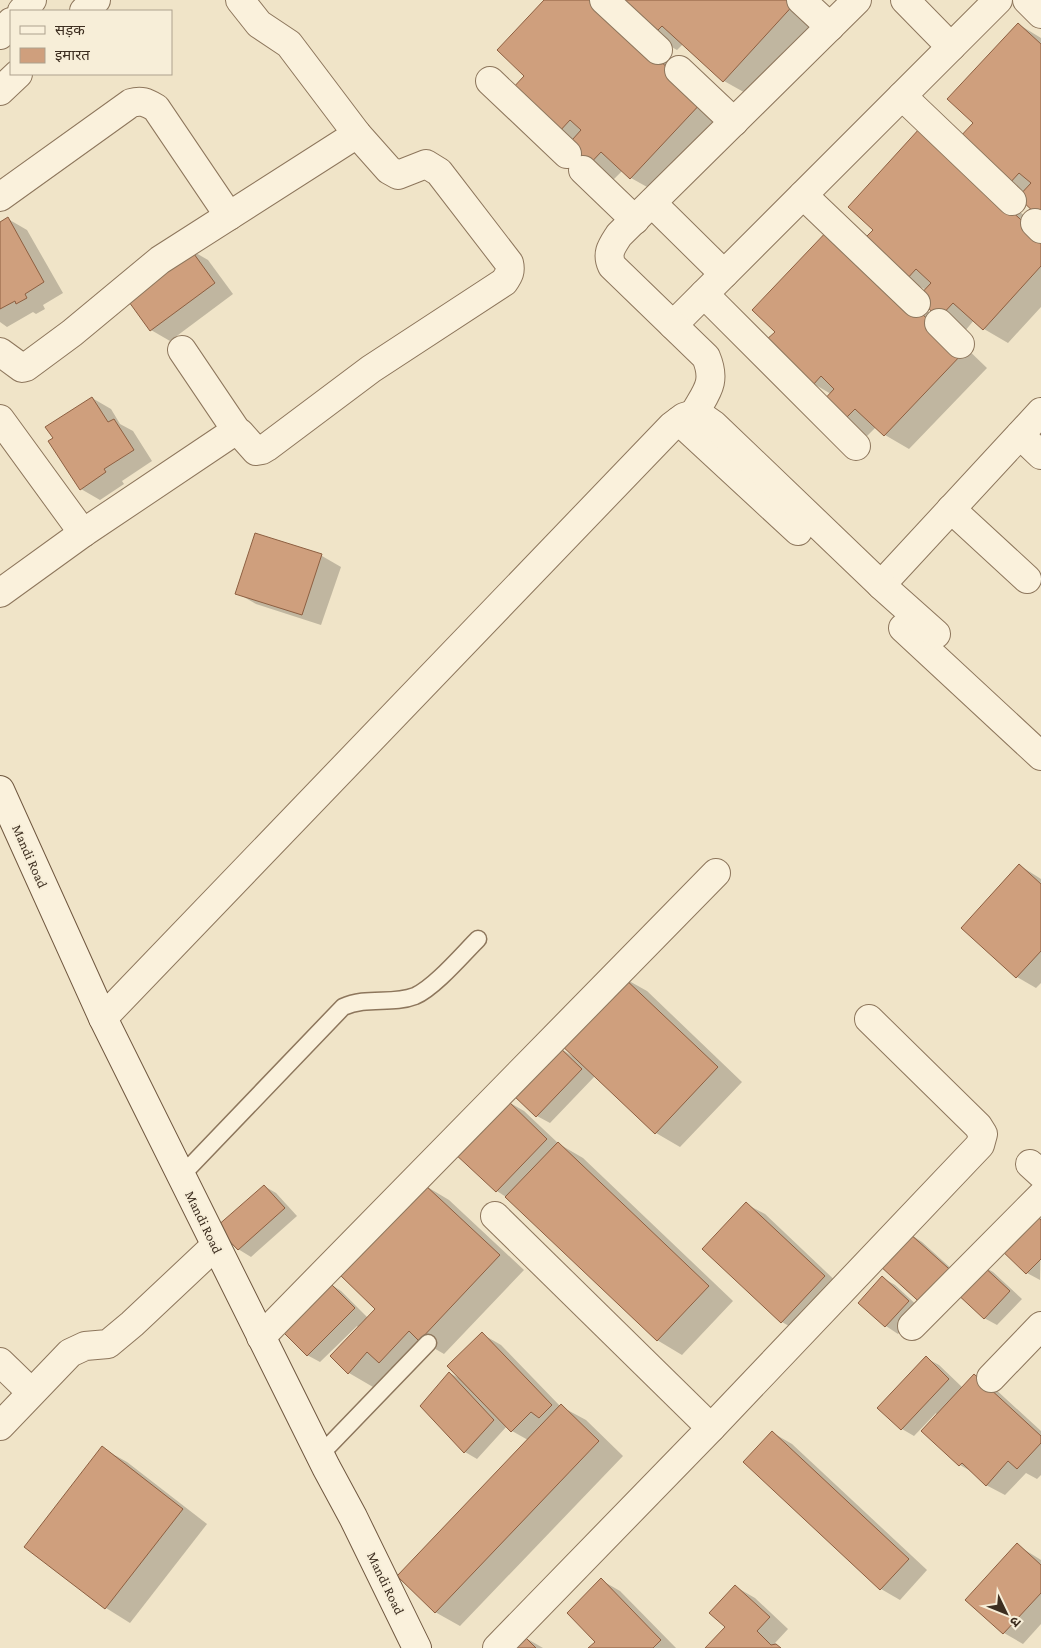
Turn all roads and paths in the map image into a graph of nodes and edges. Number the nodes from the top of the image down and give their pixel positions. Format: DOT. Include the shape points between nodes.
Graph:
graph roads {
  1 [pos="32,0"];
  2 [pos="96,0"];
  3 [pos="240,0"];
  4 [pos="604,0"];
  5 [pos="802,0"];
  6 [pos="857,0"];
  7 [pos="905,0"];
  8 [pos="998,0"];
  9 [pos="1027,0"];
  10 [pos="23,10"];
  11 [pos="85,10"];
  12 [pos="1041,14"];
  13 [pos="10,23"];
  14 [pos="830,26"];
  15 [pos="0,34"];
  16 [pos="951,47"];
  17 [pos="658,50"];
  18 [pos="679,70"];
  19 [pos="17,75"];
  20 [pos="490,81"];
  21 [pos="0,91"];
  22 [pos="902,96"];
  23 [pos="734,122"];
  24 [pos="357,134"];
  25 [pos="803,195"];
  26 [pos="0,197"];
  27 [pos="1012,201"];
  28 [pos="643,211"];
  29 [pos="229,216"];
  30 [pos="724,274"];
  31 [pos="704,294"];
  32 [pos="916,303"];
  33 [pos="938,323"];
  34 [pos="673,325"];
  35 [pos="960,344"];
  36 [pos="182,350"];
  37 [pos="0,352"];
  38 [pos="1041,412"];
  39 [pos="0,418"];
  40 [pos="686,418"];
  41 [pos="238,432"];
  42 [pos="1020,435"];
  43 [pos="856,446"];
  44 [pos="1041,455"];
  45 [pos="951,509"];
  46 [pos="84,533"];
  47 [pos="1027,579"];
  48 [pos="881,585"];
  49 [pos="0,592"];
  50 [pos="936,634"];
  51 [pos="1041,756"];
  52 [pos="0,790"];
  53 [pos="716,873"];
  54 [pos="478,939"];
  55 [pos="103,1018"];
  56 [pos="869,1018"];
  57 [pos="181,1176"];
  58 [pos="1041,1196"];
  59 [pos="495,1216"];
  60 [pos="215,1246"];
  61 [pos="912,1326"];
  62 [pos="1041,1326"];
  63 [pos="261,1337"];
  64 [pos="428,1343"];
  65 [pos="0,1362"];
  66 [pos="991,1378"];
  67 [pos="31,1392"];
  68 [pos="0,1426"];
  69 [pos="711,1428"];
  70 [pos="320,1455"];
  71 [pos="417,1648"];
  72 [pos="497,1648"];
  1 -- 10 [label="street"];
  2 -- 11 [label="street"];
  3 -- 24 [label="street" via="259,24 289,44"];
  4 -- 17 [label="street"];
  5 -- 14 [label="street"];
  6 -- 14 [label="street"];
  7 -- 16 [label="street"];
  8 -- 16 [label="street"];
  9 -- 12 [label="street"];
  13 -- 15 [label="street"];
  14 -- 23 [label="street"];
  16 -- 22 [label="street"];
  18 -- 23 [label="street"];
  19 -- 21 [label="street"];
  20 -- 28 [label="street" via="575,162"];
  22 -- 25 [label="street"];
  22 -- 27 [label="street"];
  23 -- 28 [label="street"];
  24 -- 29 [label="street"];
  24 -- 41 [label="street" via="395,174 402,174 421,164 439,172 509,262 509,274 504,282 371,369 267,448 256,451"];
  25 -- 30 [label="street"];
  25 -- 32 [label="street"];
  26 -- 29 [label="street" via="130,103 139,100 156,108"];
  28 -- 30 [label="street"];
  28 -- 34 [label="street" via="619,235 610,249 609,259 612,266"];
  29 -- 37 [label="street" via="160,260 26,367 17,366"];
  30 -- 31 [label="street"];
  31 -- 34 [label="street"];
  31 -- 43 [label="street"];
  33 -- 35 [label="street"];
  34 -- 40 [label="street" via="706,357 711,370 711,383"];
  36 -- 41 [label="street"];
  38 -- 42 [label="street"];
  39 -- 46 [label="street"];
  40 -- 48 [label="street" via="704,418 714,425"];
  40 -- 51 [label="street"];
  40 -- 55 [label="street" via="672,426"];
  41 -- 46 [label="street" via="224,438"];
  42 -- 44 [label="street"];
  42 -- 45 [label="street"];
  45 -- 47 [label="street"];
  45 -- 48 [label="street"];
  46 -- 49 [label="street"];
  48 -- 50 [label="street"];
  52 -- 55 [label="street, Mandi Road"];
  53 -- 63 [label="street"];
  54 -- 57 [label="lane" via="432,984 415,996 355,1002 342,1007"];
  55 -- 57 [label="street, Mandi Road"];
  56 -- 69 [label="street" via="978,1126 983,1139"];
  57 -- 60 [label="street, Mandi Road"];
  58 -- 61 [label="street"];
  59 -- 69 [label="street"];
  60 -- 63 [label="street, Mandi Road"];
  60 -- 67 [label="street" via="108,1344 85,1346 70,1353"];
  62 -- 66 [label="street"];
  63 -- 70 [label="street, Mandi Road"];
  64 -- 70 [label="lane"];
  65 -- 67 [label="street"];
  67 -- 68 [label="street"];
  69 -- 72 [label="street"];
  70 -- 71 [label="street, Mandi Road" via="354,1517"];
}
